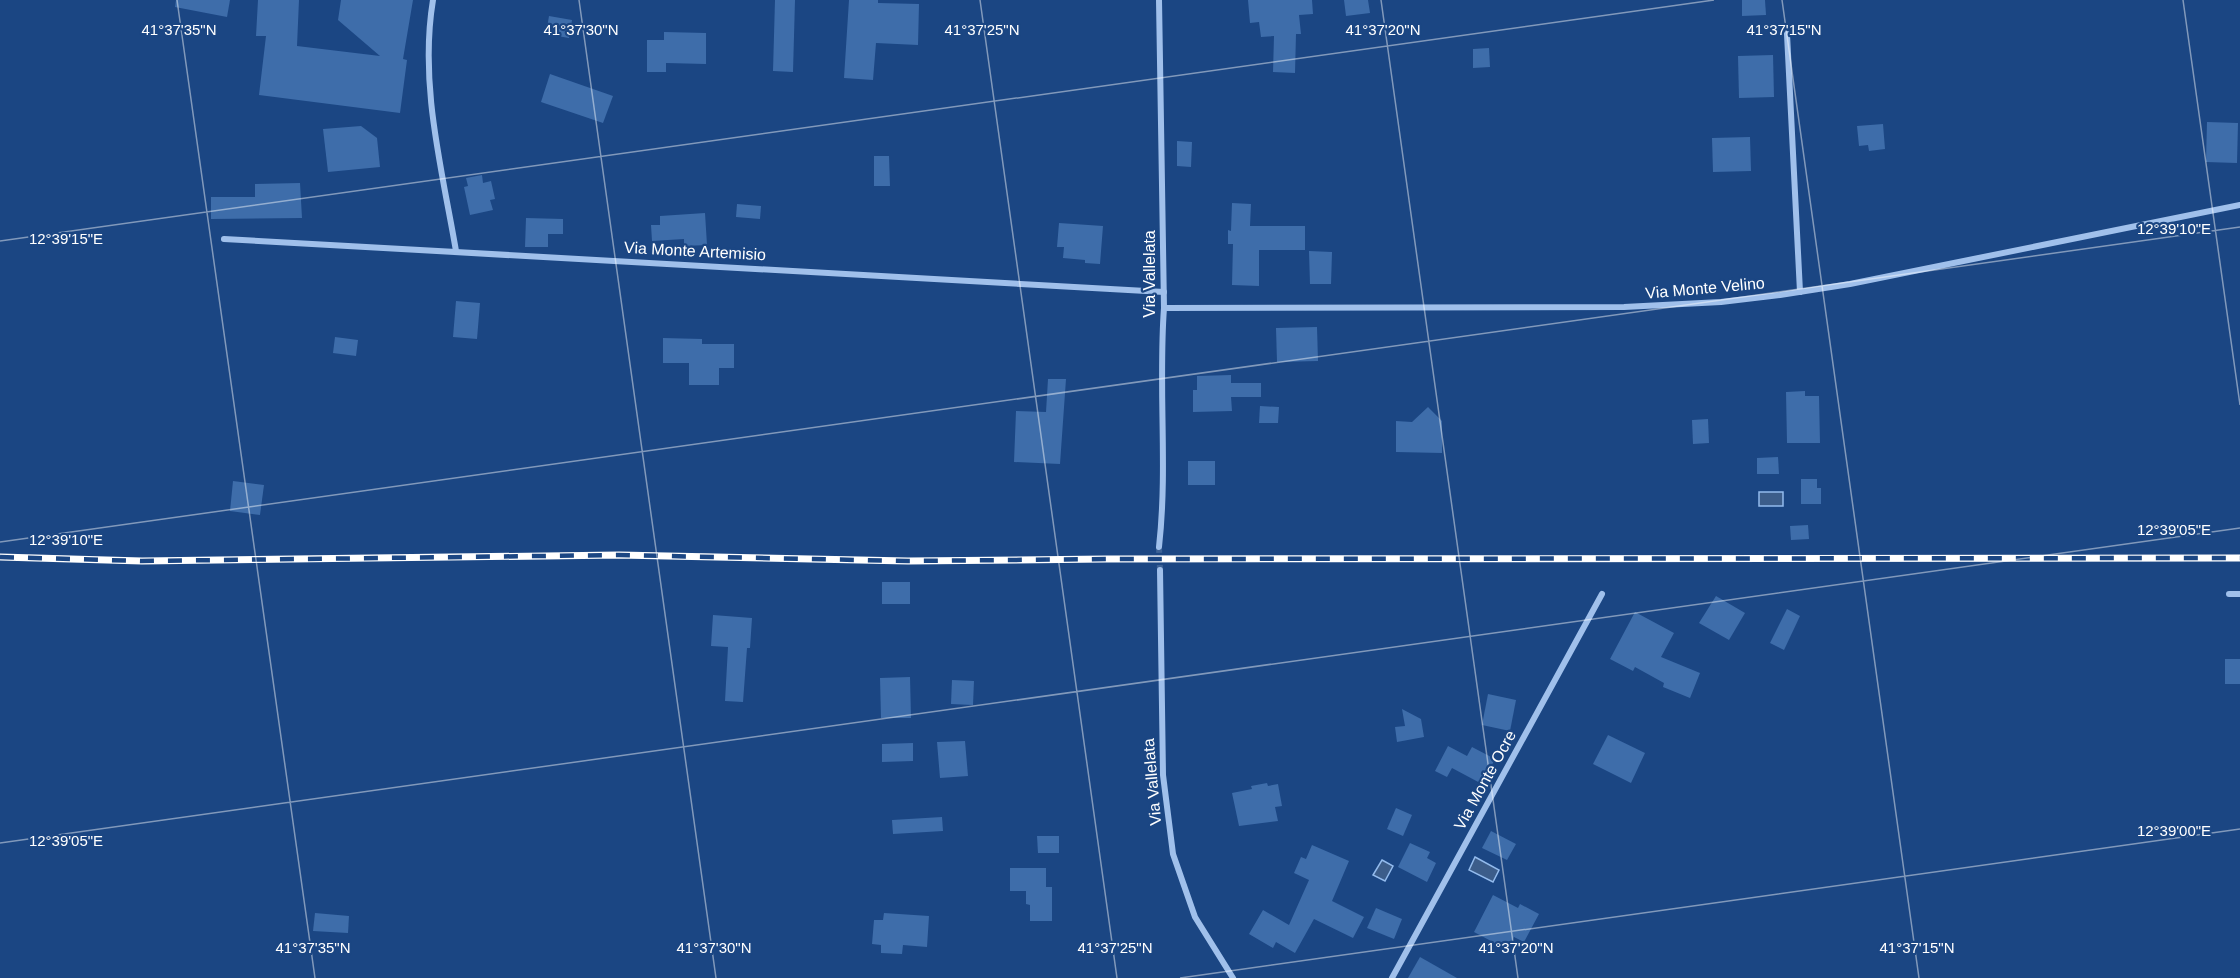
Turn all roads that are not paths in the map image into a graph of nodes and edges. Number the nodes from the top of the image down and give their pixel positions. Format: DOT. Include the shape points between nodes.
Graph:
graph roads {
  1 [pos="433,0"];
  2 [pos="1159,0"];
  3 [pos="1787,34"];
  4 [pos="2240,205"];
  5 [pos="224,238"];
  6 [pos="456,251"];
  7 [pos="1164,291"];
  8 [pos="1800,292"];
  9 [pos="1164,308"];
  10 [pos="1159,547"];
  11 [pos="1160,570"];
  12 [pos="1602,594"];
  13 [pos="2229,594"];
  14 [pos="2240,594"];
  15 [pos="1233,978"];
  16 [pos="1392,978"];
  1 -- 6 [label="street" via="428,51 430,92"];
  2 -- 7 [label="street, Via Vallelata"];
  3 -- 8 [label="street"];
  4 -- 8 [label="street, Via Monte Velino"];
  5 -- 6 [label="street, Via Monte Artemisio"];
  6 -- 7 [label="street, Via Monte Artemisio"];
  7 -- 9 [label="street, Via Vallelata"];
  8 -- 9 [label="street, Via Monte Velino" via="1649,307"];
  9 -- 10 [label="street, Via Vallelata" via="1164,504"];
  11 -- 15 [label="street, Via Vallelata" via="1162,775 1173,854 1195,917"];
  12 -- 16 [label="street, Via Monte Ocre"];
  13 -- 14 [label="street"];
}
